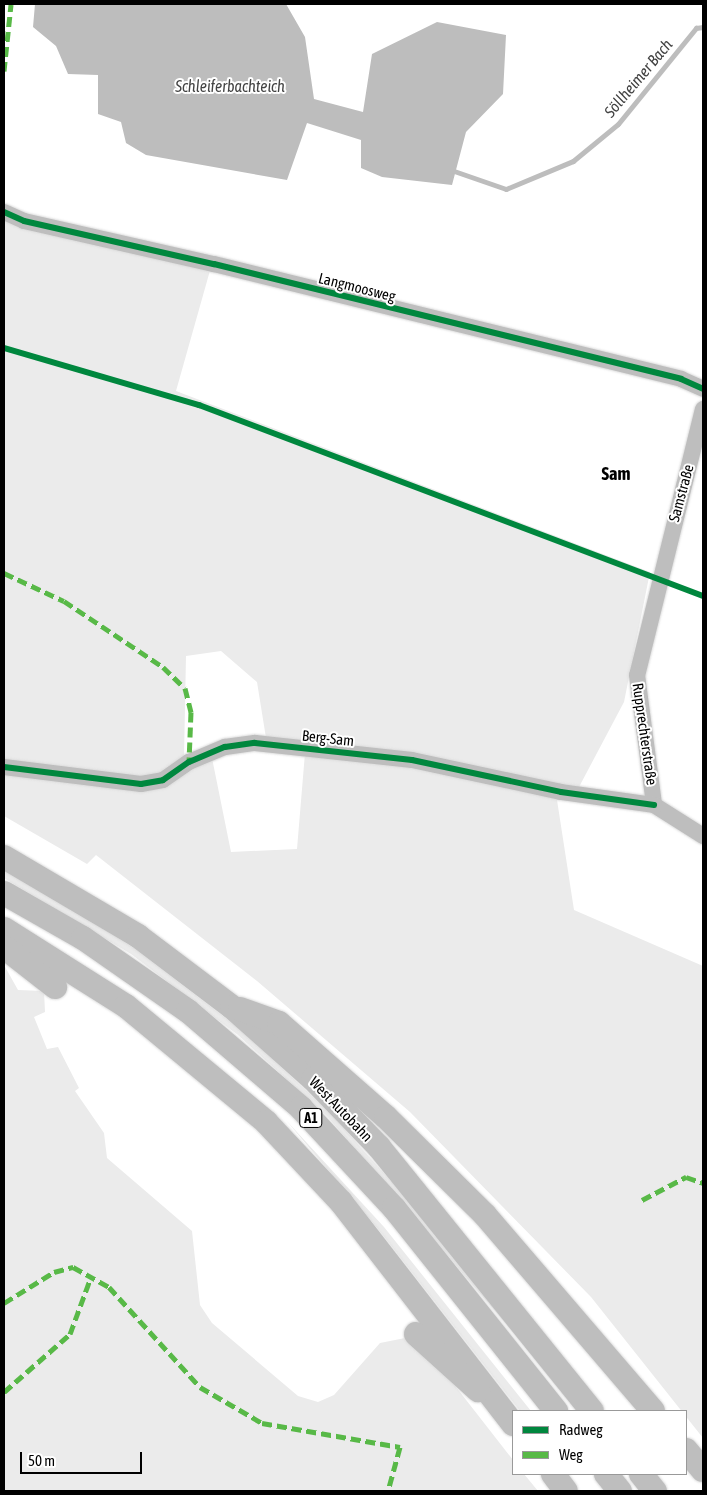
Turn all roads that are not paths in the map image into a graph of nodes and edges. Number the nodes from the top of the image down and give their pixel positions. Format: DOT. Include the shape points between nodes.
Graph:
graph roads {
  1 [pos="4,212"];
  2 [pos="703,389"];
  3 [pos="703,408"];
  4 [pos="658,578"];
  5 [pos="4,767"];
  6 [pos="654,805"];
  7 [pos="703,836"];
  8 [pos="4,857"];
  9 [pos="4,893"];
  10 [pos="4,929"];
  11 [pos="4,947"];
  12 [pos="55,986"];
  13 [pos="232,1006"];
  14 [pos="416,1334"];
  15 [pos="555,1410"];
  16 [pos="591,1410"];
  17 [pos="652,1410"];
  18 [pos="507,1416"];
  19 [pos="687,1451"];
  20 [pos="703,1470"];
  21 [pos="554,1475"];
  22 [pos="607,1475"];
  23 [pos="642,1475"];
  24 [pos="566,1491"];
  25 [pos="620,1491"];
  26 [pos="655,1491"];
  1 -- 2 [label="street, Langmoosweg" via="24,221 214,264 681,379"];
  3 -- 4 [label="street, Samstraße"];
  4 -- 6 [label="street, Rupprechterstraße" via="637,675"];
  5 -- 6 [label="street, Berg-Sam" via="141,784 163,780 189,762 225,747 255,743 422,762 561,792"];
  6 -- 7 [label="street, Rupprechterstraße"];
  8 -- 13 [label="highway, West Autobahn / A1" via="138,936"];
  9 -- 15 [label="highway, West Autobahn / A1" via="84,938 188,1011 301,1108 394,1208"];
  10 -- 18 [label="highway" via="126,1006 266,1122 341,1202"];
  11 -- 12 [label="highway"];
  13 -- 16 [label="highway, West Autobahn / A1" via="313,1079 379,1147"];
  13 -- 17 [label="highway" via="279,1022 386,1117 491,1222"];
  14 -- 18 [label="highway"];
  19 -- 20 [label="highway"];
  21 -- 24 [label="highway"];
  22 -- 25 [label="highway"];
  23 -- 26 [label="highway"];
}
